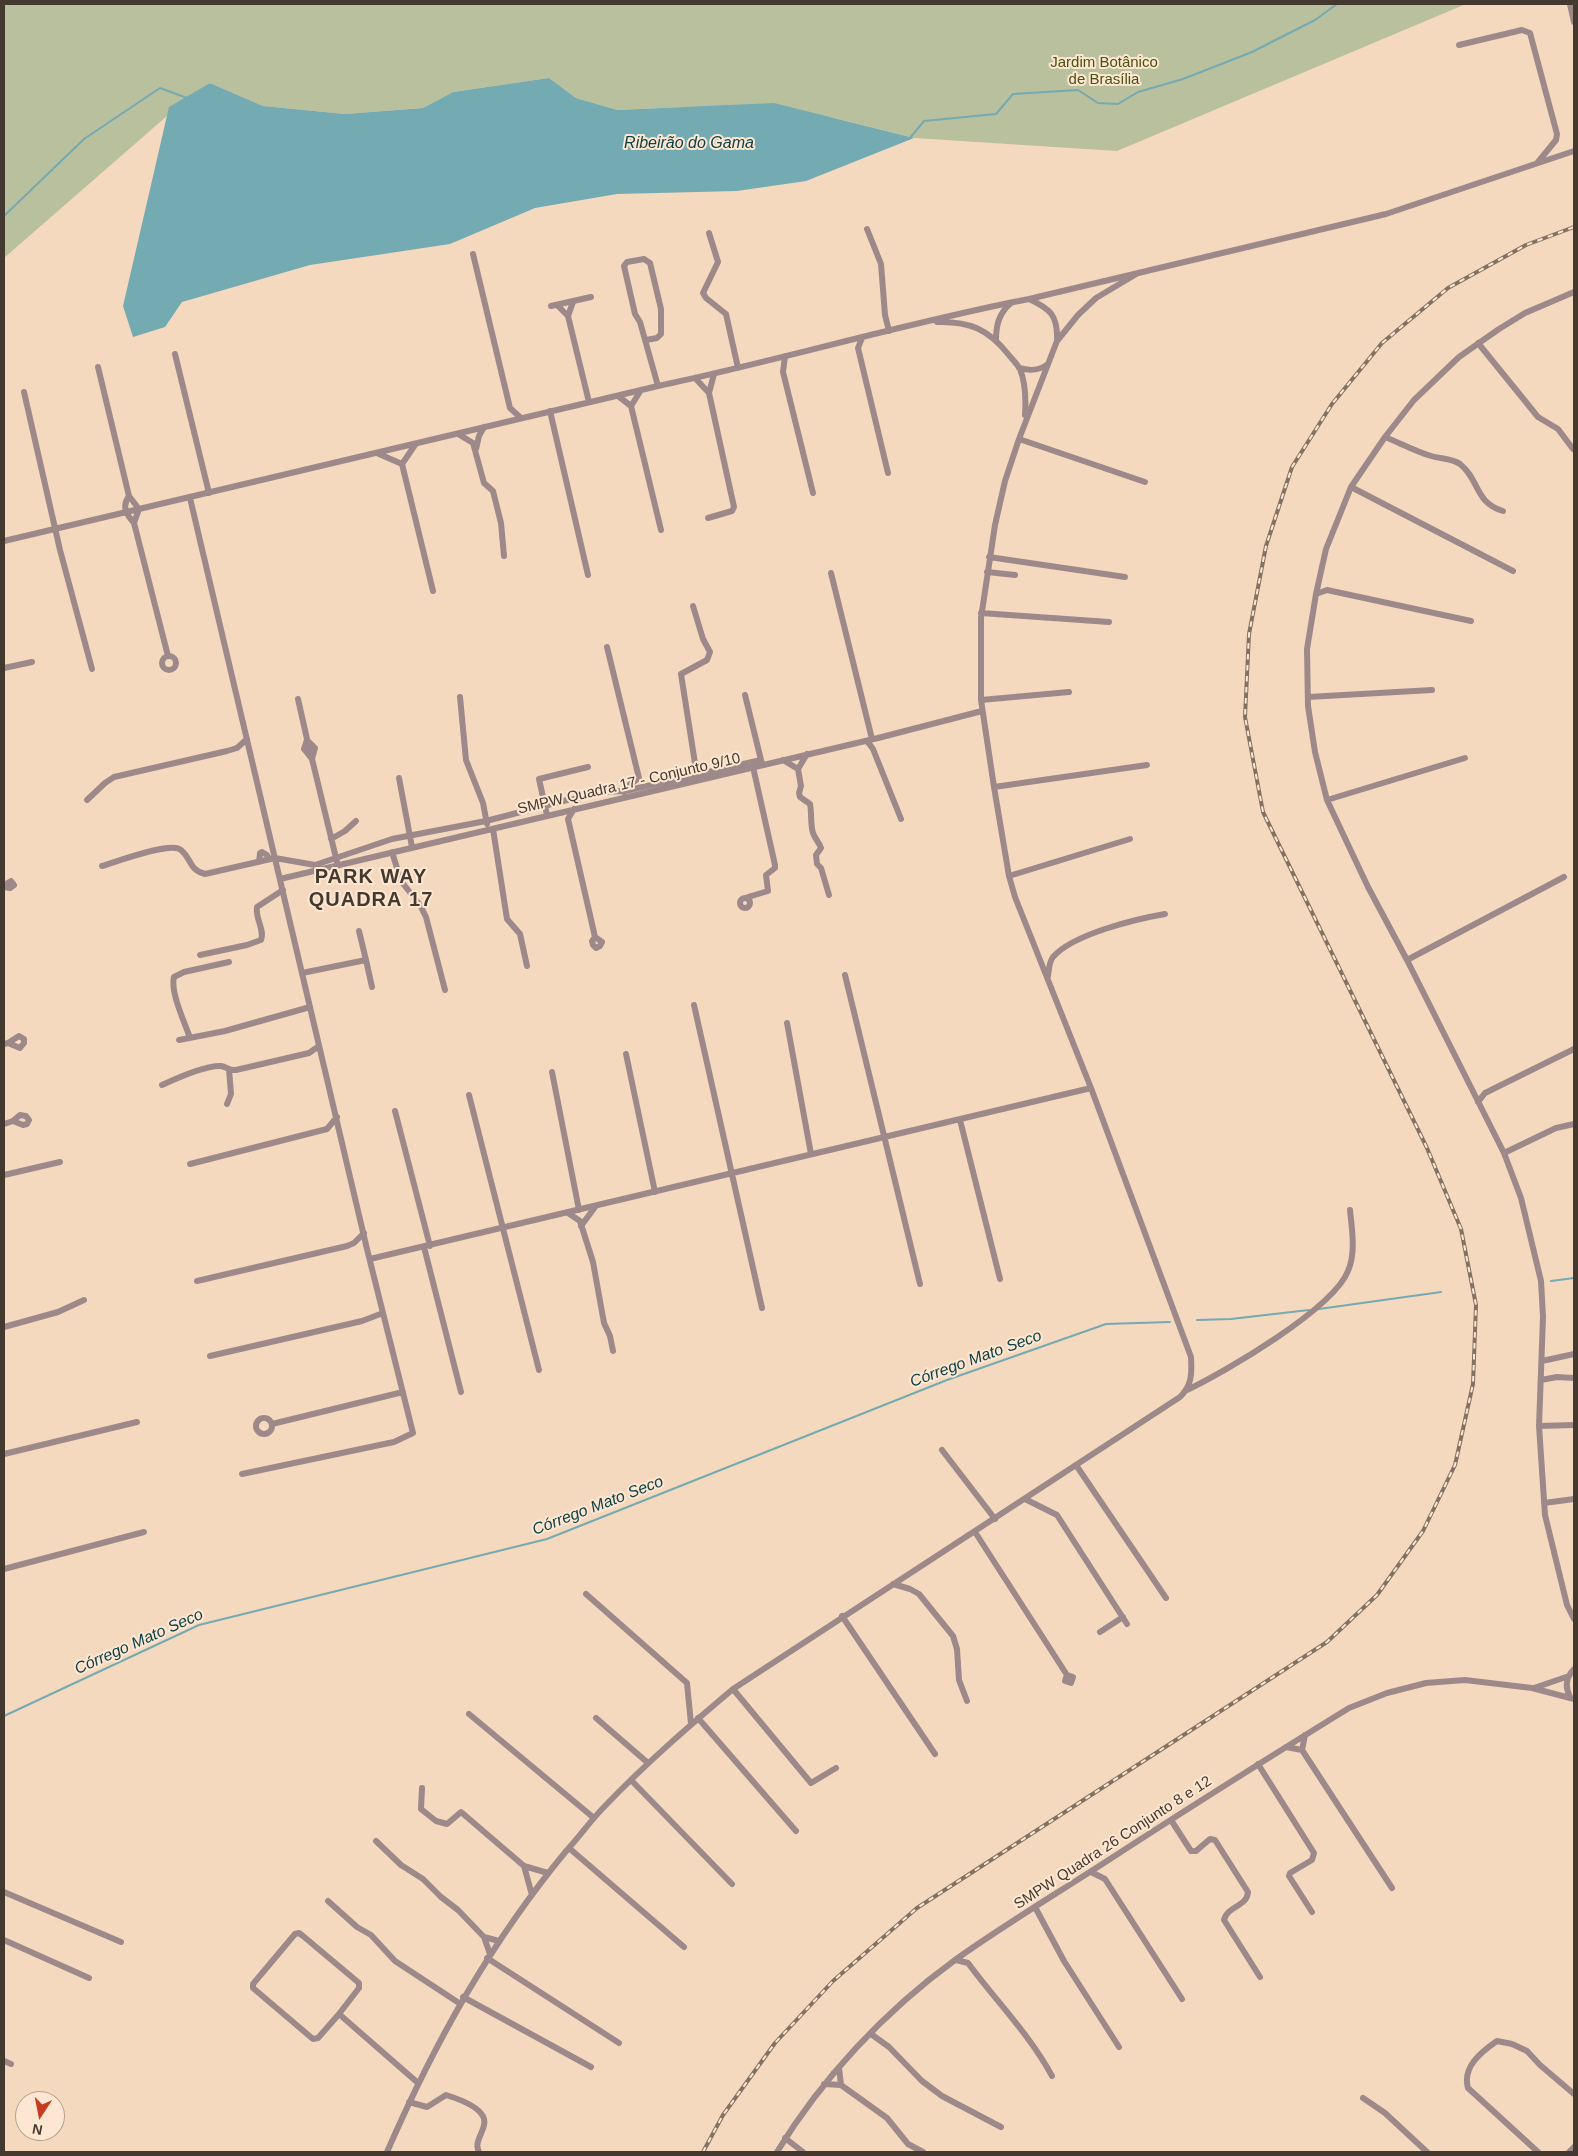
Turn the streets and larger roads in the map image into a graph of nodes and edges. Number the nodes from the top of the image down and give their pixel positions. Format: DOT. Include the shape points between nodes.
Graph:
graph roads {
  1 [pos="1570,4"];
  2 [pos="1574,22"];
  3 [pos="1459,45"];
  4 [pos="1574,152"];
  5 [pos="1537,163"];
  6 [pos="867,229"];
  7 [pos="709,233"];
  8 [pos="473,254"];
  9 [pos="1138,273"];
  10 [pos="1574,292"];
  11 [pos="591,296"];
  12 [pos="1029,299"];
  13 [pos="573,302"];
  14 [pos="1012,302"];
  15 [pos="568,316"];
  16 [pos="926,323"];
  17 [pos="889,332"];
  18 [pos="862,338"];
  19 [pos="646,340"];
  20 [pos="996,340"];
  21 [pos="849,341"];
  22 [pos="1057,341"];
  23 [pos="1478,343"];
  24 [pos="858,348"];
  25 [pos="175,354"];
  26 [pos="785,356"];
  27 [pos="772,360"];
  28 [pos="1048,364"];
  29 [pos="98,367"];
  30 [pos="738,368"];
  31 [pos="1019,368"];
  32 [pos="783,372"];
  33 [pos="714,374"];
  34 [pos="695,378"];
  35 [pos="658,386"];
  36 [pos="641,390"];
  37 [pos="24,392"];
  38 [pos="709,393"];
  39 [pos="618,396"];
  40 [pos="589,402"];
  41 [pos="631,406"];
  42 [pos="510,408"];
  43 [pos="550,412"];
  44 [pos="521,418"];
  45 [pos="1025,421"];
  46 [pos="506,422"];
  47 [pos="484,427"];
  48 [pos="458,434"];
  49 [pos="1385,436"];
  50 [pos="1019,439"];
  51 [pos="415,445"];
  52 [pos="1573,448"];
  53 [pos="476,450"];
  54 [pos="377,454"];
  55 [pos="402,464"];
  56 [pos="888,473"];
  57 [pos="1145,482"];
  58 [pos="1351,487"];
  59 [pos="209,493"];
  60 [pos="813,493"];
  61 [pos="128,496"];
  62 [pos="190,498"];
  63 [pos="139,509"];
  64 [pos="1503,511"];
  65 [pos="126,513"];
  66 [pos="708,518"];
  67 [pos="134,523"];
  68 [pos="56,529"];
  69 [pos="661,530"];
  70 [pos="4,541"];
  71 [pos="504,556"];
  72 [pos="990,557"];
  73 [pos="1513,571"];
  74 [pos="987,572"];
  75 [pos="831,573"];
  76 [pos="588,575"];
  77 [pos="1015,575"];
  78 [pos="1125,578"];
  79 [pos="1318,582"];
  80 [pos="1326,590"];
  81 [pos="433,591"];
  82 [pos="1316,594"];
  83 [pos="694,606"];
  84 [pos="982,613"];
  85 [pos="1470,621"];
  86 [pos="1109,622"];
  87 [pos="607,647"];
  88 [pos="168,656"];
  89 [pos="32,662"];
  90 [pos="4,668"];
  91 [pos="92,669"];
  92 [pos="1432,690"];
  93 [pos="1069,692"];
  94 [pos="745,695"];
  95 [pos="460,697"];
  96 [pos="1308,697"];
  97 [pos="298,699"];
  98 [pos="981,700"];
  99 [pos="982,711"];
  100 [pos="247,739"];
  101 [pos="872,739"];
  102 [pos="308,740"];
  103 [pos="237,748"];
  104 [pos="872,749"];
  105 [pos="250,753"];
  106 [pos="807,754"];
  107 [pos="1465,758"];
  108 [pos="312,759"];
  109 [pos="783,760"];
  110 [pos="762,762"];
  111 [pos="1147,765"];
  112 [pos="588,767"];
  113 [pos="753,767"];
  114 [pos="744,769"];
  115 [pos="798,769"];
  116 [pos="754,776"];
  117 [pos="697,777"];
  118 [pos="399,778"];
  119 [pos="639,778"];
  120 [pos="656,784"];
  121 [pos="994,787"];
  122 [pos="666,788"];
  123 [pos="623,794"];
  124 [pos="87,800"];
  125 [pos="1327,800"];
  126 [pos="545,806"];
  127 [pos="574,809"];
  128 [pos="558,812"];
  129 [pos="546,815"];
  130 [pos="568,819"];
  131 [pos="901,819"];
  132 [pos="486,821"];
  133 [pos="356,822"];
  134 [pos="490,829"];
  135 [pos="410,835"];
  136 [pos="331,838"];
  137 [pos="1130,839"];
  138 [pos="412,847"];
  139 [pos="392,852"];
  140 [pos="272,858"];
  141 [pos="337,862"];
  142 [pos="102,866"];
  143 [pos="1009,876"];
  144 [pos="1564,877"];
  145 [pos="280,879"];
  146 [pos="283,890"];
  147 [pos="829,895"];
  148 [pos="748,897"];
  149 [pos="1165,914"];
  150 [pos="359,931"];
  151 [pos="595,937"];
  152 [pos="1039,955"];
  153 [pos="200,956"];
  154 [pos="1053,958"];
  155 [pos="366,960"];
  156 [pos="1407,960"];
  157 [pos="229,962"];
  158 [pos="527,966"];
  159 [pos="302,973"];
  160 [pos="845,975"];
  161 [pos="1048,977"];
  162 [pos="372,986"];
  163 [pos="445,990"];
  164 [pos="694,1005"];
  165 [pos="310,1008"];
  166 [pos="786,1023"];
  167 [pos="190,1038"];
  168 [pos="179,1040"];
  169 [pos="319,1046"];
  170 [pos="1574,1049"];
  171 [pos="309,1052"];
  172 [pos="626,1054"];
  173 [pos="321,1055"];
  174 [pos="229,1069"];
  175 [pos="552,1072"];
  176 [pos="162,1085"];
  177 [pos="1091,1088"];
  178 [pos="1473,1092"];
  179 [pos="1485,1093"];
  180 [pos="469,1095"];
  181 [pos="1478,1102"];
  182 [pos="227,1104"];
  183 [pos="395,1111"];
  184 [pos="336,1117"];
  185 [pos="960,1120"];
  186 [pos="14,1121"];
  187 [pos="4,1124"];
  188 [pos="1574,1124"];
  189 [pos="327,1129"];
  190 [pos="340,1135"];
  191 [pos="884,1137"];
  192 [pos="1504,1153"];
  193 [pos="812,1154"];
  194 [pos="60,1162"];
  195 [pos="190,1164"];
  196 [pos="743,1170"];
  197 [pos="731,1172"];
  198 [pos="4,1175"];
  199 [pos="734,1190"];
  200 [pos="655,1192"];
  201 [pos="595,1206"];
  202 [pos="579,1210"];
  203 [pos="1350,1210"];
  204 [pos="568,1213"];
  205 [pos="581,1226"];
  206 [pos="504,1228"];
  207 [pos="364,1233"];
  208 [pos="347,1246"];
  209 [pos="427,1246"];
  210 [pos="367,1249"];
  211 [pos="370,1259"];
  212 [pos="1000,1280"];
  213 [pos="197,1281"];
  214 [pos="920,1284"];
  215 [pos="84,1300"];
  216 [pos="762,1308"];
  217 [pos="383,1313"];
  218 [pos="4,1327"];
  219 [pos="613,1351"];
  220 [pos="1574,1354"];
  221 [pos="210,1356"];
  222 [pos="1542,1361"];
  223 [pos="539,1370"];
  224 [pos="1574,1378"];
  225 [pos="1541,1380"];
  226 [pos="1187,1390"];
  227 [pos="403,1392"];
  228 [pos="461,1392"];
  229 [pos="137,1422"];
  230 [pos="272,1424"];
  231 [pos="1574,1425"];
  232 [pos="1540,1426"];
  233 [pos="942,1450"];
  234 [pos="4,1454"];
  235 [pos="1076,1465"];
  236 [pos="242,1474"];
  237 [pos="1025,1499"];
  238 [pos="1574,1499"];
  239 [pos="1544,1503"];
  240 [pos="994,1519"];
  241 [pos="144,1532"];
  242 [pos="975,1532"];
  243 [pos="4,1569"];
  244 [pos="893,1584"];
  245 [pos="586,1594"];
  246 [pos="1166,1598"];
  247 [pos="1571,1604"];
  248 [pos="842,1616"];
  249 [pos="1122,1617"];
  250 [pos="1574,1619"];
  251 [pos="1127,1624"];
  252 [pos="1100,1632"];
  253 [pos="1574,1670"];
  254 [pos="1067,1675"];
  255 [pos="1569,1676"];
  256 [pos="1532,1688"];
  257 [pos="733,1689"];
  258 [pos="1572,1698"];
  259 [pos="967,1701"];
  260 [pos="470,1714"];
  261 [pos="596,1718"];
  262 [pos="698,1718"];
  263 [pos="691,1724"];
  264 [pos="1305,1735"];
  265 [pos="1286,1747"];
  266 [pos="1302,1750"];
  267 [pos="936,1754"];
  268 [pos="648,1763"];
  269 [pos="1258,1764"];
  270 [pos="836,1768"];
  271 [pos="631,1780"];
  272 [pos="422,1788"];
  273 [pos="594,1818"];
  274 [pos="1171,1820"];
  275 [pos="796,1831"];
  276 [pos="376,1841"];
  277 [pos="569,1848"];
  278 [pos="1107,1861"];
  279 [pos="524,1866"];
  280 [pos="1091,1872"];
  281 [pos="548,1873"];
  282 [pos="1105,1879"];
  283 [pos="732,1884"];
  284 [pos="1392,1888"];
  285 [pos="4,1892"];
  286 [pos="532,1895"];
  287 [pos="328,1901"];
  288 [pos="1035,1907"];
  289 [pos="1312,1912"];
  290 [pos="484,1937"];
  291 [pos="4,1940"];
  292 [pos="500,1941"];
  293 [pos="121,1942"];
  294 [pos="684,1947"];
  295 [pos="970,1951"];
  296 [pos="488,1956"];
  297 [pos="956,1960"];
  298 [pos="968,1963"];
  299 [pos="1260,1977"];
  300 [pos="89,1978"];
  301 [pos="1182,1998"];
  302 [pos="461,2000"];
  303 [pos="339,2014"];
  304 [pos="871,2034"];
  305 [pos="619,2043"];
  306 [pos="1119,2047"];
  307 [pos="4,2061"];
  308 [pos="11,2064"];
  309 [pos="591,2067"];
  310 [pos="839,2068"];
  311 [pos="1052,2076"];
  312 [pos="418,2083"];
  313 [pos="824,2084"];
  314 [pos="841,2085"];
  315 [pos="1574,2094"];
  316 [pos="1363,2098"];
  317 [pos="409,2102"];
  318 [pos="1001,2126"];
  319 [pos="786,2138"];
  320 [pos="1574,2147"];
  321 [pos="387,2152"];
  322 [pos="480,2152"];
  323 [pos="777,2152"];
  324 [pos="804,2152"];
  325 [pos="923,2152"];
  326 [pos="1427,2152"];
  327 [pos="1538,2152"];
  328 [pos="1569,2152"];
  1 -- 2 [label="street"];
  3 -- 5 [label="street" via="1522,30 1530,33 1558,134"];
  4 -- 5 [label="street"];
  5 -- 9 [label="street" via="1386,214"];
  6 -- 17 [label="street" via="881,264"];
  7 -- 30 [label="street" via="718,262 703,293 726,314"];
  8 -- 42 [label="street"];
  9 -- 12 [label="street"];
  9 -- 22 [label="street" via="1096,298"];
  10 -- 23 [label="street" via="1525,313"];
  11 -- 13 [label="street"];
  12 -- 14 [label="street"];
  12 -- 22 [label="street" via="1052,313 1056,321"];
  13 -- 15 [label="street"];
  13 -- 15 [label="street" via="554,305"];
  14 -- 16 [label="street"];
  14 -- 20 [label="street" via="1001,314"];
  15 -- 40 [label="street"];
  16 -- 17 [label="street"];
  16 -- 20 [label="street" via="948,322 975,327"];
  17 -- 18 [label="street"];
  18 -- 21 [label="street"];
  18 -- 24 [label="street"];
  19 -- 19 [label="street" via="635,314 624,266 627,262 644,259 650,263 661,308 661,334"];
  19 -- 35 [label="street"];
  20 -- 31 [label="street"];
  21 -- 24 [label="street"];
  21 -- 26 [label="street"];
  22 -- 28 [label="street"];
  23 -- 49 [label="street" via="1414,400"];
  23 -- 52 [label="street" via="1538,416 1558,429"];
  24 -- 56 [label="street"];
  25 -- 59 [label="street"];
  26 -- 27 [label="street"];
  26 -- 32 [label="street"];
  27 -- 30 [label="street"];
  27 -- 32 [label="street"];
  28 -- 31 [label="street" via="1031,370"];
  28 -- 45 [label="street"];
  29 -- 61 [label="street"];
  30 -- 33 [label="street"];
  31 -- 45 [label="street" via="1025,394"];
  32 -- 60 [label="street"];
  33 -- 34 [label="street"];
  33 -- 38 [label="street"];
  34 -- 35 [label="street"];
  34 -- 38 [label="street"];
  35 -- 36 [label="street"];
  36 -- 39 [label="street"];
  36 -- 41 [label="street"];
  37 -- 68 [label="street"];
  38 -- 66 [label="street" via="734,509"];
  39 -- 40 [label="street"];
  39 -- 41 [label="street"];
  40 -- 43 [label="street"];
  41 -- 69 [label="street"];
  42 -- 44 [label="street"];
  42 -- 46 [label="street"];
  43 -- 44 [label="street"];
  43 -- 76 [label="street"];
  44 -- 46 [label="street"];
  45 -- 50 [label="street"];
  46 -- 47 [label="street"];
  47 -- 48 [label="street"];
  47 -- 53 [label="street"];
  48 -- 51 [label="street"];
  48 -- 53 [label="street"];
  49 -- 58 [label="street"];
  49 -- 64 [label="street" via="1459,464 1485,502"];
  50 -- 57 [label="street"];
  50 -- 72 [label="street" via="1005,481"];
  51 -- 54 [label="street"];
  51 -- 55 [label="street"];
  53 -- 71 [label="street" via="484,483 493,491 502,523"];
  54 -- 55 [label="street"];
  54 -- 59 [label="street"];
  55 -- 81 [label="street"];
  58 -- 73 [label="street"];
  58 -- 79 [label="street" via="1326,549"];
  59 -- 62 [label="street"];
  61 -- 63 [label="street"];
  61 -- 65 [label="street"];
  62 -- 63 [label="street"];
  62 -- 100 [label="street"];
  63 -- 65 [label="street"];
  63 -- 67 [label="street"];
  65 -- 67 [label="street"];
  65 -- 68 [label="street"];
  67 -- 88 [label="street"];
  68 -- 70 [label="street"];
  68 -- 91 [label="street"];
  72 -- 74 [label="street"];
  72 -- 78 [label="street"];
  74 -- 77 [label="street"];
  74 -- 84 [label="street"];
  75 -- 101 [label="street"];
  79 -- 80 [label="street"];
  79 -- 82 [label="street"];
  80 -- 82 [label="street"];
  80 -- 85 [label="street"];
  82 -- 96 [label="street" via="1307,649"];
  83 -- 117 [label="street" via="710,652 708,660 681,674"];
  84 -- 86 [label="street"];
  84 -- 98 [label="street"];
  87 -- 119 [label="street"];
  89 -- 90 [label="street"];
  92 -- 96 [label="street"];
  93 -- 98 [label="street"];
  94 -- 110 [label="street"];
  95 -- 132 [label="street" via="466,760 483,803"];
  96 -- 125 [label="street" via="1315,752"];
  97 -- 102 [label="street"];
  98 -- 99 [label="street"];
  99 -- 101 [label="street, SMPW Quadra 17 - Conjunto 9/10"];
  99 -- 121 [label="street"];
  100 -- 103 [label="street"];
  100 -- 105 [label="street"];
  101 -- 104 [label="street"];
  101 -- 104 [label="street"];
  101 -- 106 [label="street, SMPW Quadra 17 - Conjunto 9/10"];
  102 -- 108 [label="street" via="315,748"];
  102 -- 108 [label="street" via="304,749"];
  103 -- 105 [label="street"];
  103 -- 124 [label="street" via="114,777"];
  104 -- 131 [label="street"];
  105 -- 140 [label="street"];
  106 -- 109 [label="street, SMPW Quadra 17 - Conjunto 9/10"];
  106 -- 115 [label="street"];
  107 -- 125 [label="street"];
  108 -- 136 [label="street"];
  109 -- 110 [label="street, SMPW Quadra 17 - Conjunto 9/10"];
  109 -- 115 [label="street"];
  110 -- 113 [label="street, SMPW Quadra 17 - Conjunto 9/10"];
  110 -- 117 [label="street"];
  111 -- 121 [label="street"];
  112 -- 126 [label="street" via="539,779"];
  113 -- 114 [label="street, SMPW Quadra 17 - Conjunto 9/10"];
  113 -- 116 [label="street"];
  114 -- 116 [label="street"];
  114 -- 117 [label="street, SMPW Quadra 17 - Conjunto 9/10"];
  115 -- 147 [label="street" via="800,798 810,804 814,836 821,848 816,855 817,864"];
  116 -- 148 [label="street" via="775,868 766,874 768,891"];
  117 -- 120 [label="street"];
  117 -- 122 [label="street, SMPW Quadra 17 - Conjunto 9/10"];
  118 -- 135 [label="street"];
  119 -- 120 [label="street"];
  119 -- 123 [label="street"];
  120 -- 122 [label="street"];
  120 -- 123 [label="street"];
  121 -- 143 [label="street"];
  122 -- 123 [label="street, SMPW Quadra 17 - Conjunto 9/10"];
  123 -- 126 [label="street" via="600,792"];
  123 -- 127 [label="street, SMPW Quadra 17 - Conjunto 9/10"];
  125 -- 156 [label="street"];
  126 -- 129 [label="street"];
  126 -- 132 [label="street"];
  127 -- 128 [label="street, SMPW Quadra 17 - Conjunto 9/10"];
  127 -- 130 [label="street"];
  128 -- 129 [label="street, SMPW Quadra 17 - Conjunto 9/10"];
  128 -- 130 [label="street"];
  129 -- 134 [label="street, SMPW Quadra 17 - Conjunto 9/10"];
  130 -- 151 [label="street"];
  132 -- 134 [label="street"];
  132 -- 135 [label="street"];
  133 -- 136 [label="street"];
  134 -- 138 [label="street, SMPW Quadra 17 - Conjunto 9/10"];
  134 -- 158 [label="street" via="507,919 520,934"];
  135 -- 138 [label="street"];
  135 -- 141 [label="street"];
  136 -- 141 [label="street"];
  137 -- 143 [label="street"];
  138 -- 139 [label="street, SMPW Quadra 17 - Conjunto 9/10"];
  139 -- 141 [label="street, SMPW Quadra 17 - Conjunto 9/10"];
  139 -- 163 [label="street" via="401,882 426,917"];
  140 -- 141 [label="street" via="314,864"];
  140 -- 142 [label="street" via="262,852 259,862 205,874 197,872 178,847 167,847"];
  140 -- 145 [label="street"];
  141 -- 145 [label="street, SMPW Quadra 17 - Conjunto 9/10"];
  143 -- 152 [label="street"];
  144 -- 156 [label="street"];
  145 -- 146 [label="street"];
  146 -- 153 [label="street" via="257,907 263,935 261,940"];
  146 -- 159 [label="street"];
  149 -- 154 [label="street" via="1120,924 1064,949"];
  150 -- 155 [label="street"];
  152 -- 154 [label="street"];
  152 -- 161 [label="street"];
  154 -- 161 [label="street"];
  155 -- 159 [label="street"];
  155 -- 162 [label="street"];
  156 -- 178 [label="street"];
  157 -- 167 [label="street" via="184,972 174,978 175,994"];
  159 -- 165 [label="street"];
  160 -- 191 [label="street"];
  161 -- 177 [label="street"];
  164 -- 197 [label="street"];
  165 -- 167 [label="street"];
  165 -- 169 [label="street"];
  166 -- 193 [label="street"];
  167 -- 168 [label="street"];
  169 -- 171 [label="street"];
  169 -- 173 [label="street"];
  170 -- 179 [label="street"];
  171 -- 173 [label="street"];
  171 -- 174 [label="street"];
  172 -- 200 [label="street"];
  173 -- 184 [label="street"];
  174 -- 176 [label="street" via="220,1066 209,1068"];
  174 -- 182 [label="street" via="231,1094"];
  175 -- 202 [label="street"];
  177 -- 185 [label="street"];
  177 -- 226 [label="street" via="1191,1357 1191,1380"];
  178 -- 179 [label="street"];
  178 -- 181 [label="street"];
  179 -- 181 [label="street"];
  180 -- 206 [label="street"];
  181 -- 192 [label="street"];
  183 -- 209 [label="street"];
  184 -- 189 [label="street"];
  184 -- 190 [label="street"];
  185 -- 191 [label="street"];
  185 -- 212 [label="street"];
  186 -- 187 [label="street"];
  188 -- 192 [label="street" via="1556,1128"];
  189 -- 190 [label="street"];
  189 -- 195 [label="street"];
  190 -- 207 [label="street"];
  191 -- 193 [label="street"];
  191 -- 214 [label="street"];
  192 -- 222 [label="street" via="1521,1198 1541,1281"];
  193 -- 196 [label="street"];
  194 -- 198 [label="street"];
  196 -- 197 [label="street"];
  196 -- 199 [label="street" via="737,1176"];
  197 -- 199 [label="street"];
  197 -- 200 [label="street"];
  199 -- 216 [label="street"];
  200 -- 201 [label="street"];
  201 -- 202 [label="street"];
  201 -- 205 [label="street"];
  202 -- 204 [label="street"];
  203 -- 226 [label="street" via="1353,1247 1350,1263 1335,1290 1292,1328"];
  204 -- 205 [label="street" via="576,1217"];
  204 -- 206 [label="street"];
  205 -- 219 [label="street" via="596,1269 604,1323"];
  206 -- 209 [label="street"];
  206 -- 223 [label="street"];
  207 -- 208 [label="street"];
  207 -- 210 [label="street"];
  208 -- 210 [label="street"];
  208 -- 213 [label="street"];
  209 -- 211 [label="street"];
  209 -- 228 [label="street"];
  210 -- 211 [label="street"];
  211 -- 217 [label="street"];
  215 -- 218 [label="street" via="58,1312"];
  217 -- 221 [label="street" via="362,1321"];
  217 -- 227 [label="street"];
  220 -- 222 [label="street"];
  222 -- 225 [label="street"];
  224 -- 225 [label="street"];
  225 -- 232 [label="street"];
  226 -- 235 [label="street"];
  227 -- 230 [label="street"];
  227 -- 236 [label="street" via="413,1433 394,1442"];
  229 -- 234 [label="street"];
  231 -- 232 [label="street"];
  232 -- 239 [label="street"];
  233 -- 240 [label="street"];
  235 -- 237 [label="street"];
  235 -- 246 [label="street"];
  237 -- 240 [label="street"];
  237 -- 249 [label="street" via="1057,1515"];
  238 -- 239 [label="street"];
  239 -- 247 [label="street"];
  240 -- 242 [label="street"];
  241 -- 243 [label="street"];
  242 -- 244 [label="street"];
  242 -- 254 [label="street"];
  244 -- 248 [label="street"];
  244 -- 259 [label="street" via="919,1594 953,1636 959,1680"];
  245 -- 263 [label="street" via="687,1683"];
  247 -- 250 [label="street"];
  248 -- 257 [label="street"];
  248 -- 267 [label="street"];
  249 -- 251 [label="street"];
  249 -- 252 [label="street"];
  253 -- 255 [label="street"];
  255 -- 256 [label="street, SMPW Quadra 26 Conjunto 8 e 12"];
  255 -- 258 [label="street" via="1567,1691"];
  256 -- 258 [label="street, SMPW Quadra 26 Conjunto 8 e 12"];
  256 -- 264 [label="street, SMPW Quadra 26 Conjunto 8 e 12" via="1465,1680 1426,1683 1349,1708"];
  257 -- 262 [label="street"];
  257 -- 270 [label="street" via="811,1782"];
  260 -- 273 [label="street"];
  261 -- 268 [label="street"];
  262 -- 263 [label="street"];
  262 -- 275 [label="street"];
  263 -- 268 [label="street"];
  264 -- 265 [label="street, SMPW Quadra 26 Conjunto 8 e 12"];
  264 -- 266 [label="street"];
  265 -- 266 [label="street"];
  265 -- 269 [label="street, SMPW Quadra 26 Conjunto 8 e 12"];
  266 -- 284 [label="street"];
  268 -- 271 [label="street"];
  269 -- 274 [label="street, SMPW Quadra 26 Conjunto 8 e 12"];
  269 -- 289 [label="street" via="1314,1853 1312,1860 1289,1876"];
  271 -- 273 [label="street"];
  271 -- 283 [label="street"];
  272 -- 279 [label="street" via="421,1809 436,1821 447,1824 461,1812"];
  273 -- 277 [label="street"];
  274 -- 278 [label="street, SMPW Quadra 26 Conjunto 8 e 12"];
  274 -- 299 [label="street" via="1191,1852 1210,1839 1215,1840 1248,1892 1246,1901 1227,1913 1224,1920"];
  276 -- 290 [label="street" via="400,1865 423,1878"];
  277 -- 281 [label="street"];
  277 -- 294 [label="street"];
  278 -- 280 [label="street, SMPW Quadra 26 Conjunto 8 e 12"];
  278 -- 282 [label="street"];
  279 -- 281 [label="street"];
  279 -- 286 [label="street"];
  280 -- 282 [label="street"];
  280 -- 288 [label="street, SMPW Quadra 26 Conjunto 8 e 12"];
  281 -- 286 [label="street"];
  282 -- 301 [label="street"];
  285 -- 293 [label="street"];
  286 -- 292 [label="street"];
  287 -- 302 [label="street" via="357,1928 370,1935 395,1961"];
  288 -- 295 [label="street, SMPW Quadra 26 Conjunto 8 e 12"];
  288 -- 306 [label="street" via="1064,1961"];
  290 -- 292 [label="street"];
  290 -- 296 [label="street"];
  291 -- 300 [label="street"];
  292 -- 296 [label="street"];
  295 -- 297 [label="street, SMPW Quadra 26 Conjunto 8 e 12"];
  295 -- 298 [label="street"];
  296 -- 302 [label="street"];
  296 -- 305 [label="street"];
  297 -- 298 [label="street"];
  297 -- 304 [label="street, SMPW Quadra 26 Conjunto 8 e 12" via="913,1994"];
  298 -- 311 [label="street" via="1027,2038"];
  302 -- 309 [label="street"];
  302 -- 312 [label="street"];
  303 -- 303 [label="street" via="318,2038 313,2039 253,1988 295,1934 303,1936 359,1984"];
  303 -- 312 [label="street"];
  304 -- 310 [label="street, SMPW Quadra 26 Conjunto 8 e 12"];
  304 -- 318 [label="street" via="942,2096"];
  307 -- 308 [label="street"];
  310 -- 313 [label="street, SMPW Quadra 26 Conjunto 8 e 12"];
  310 -- 314 [label="street"];
  312 -- 317 [label="street"];
  313 -- 314 [label="street"];
  313 -- 319 [label="street, SMPW Quadra 26 Conjunto 8 e 12"];
  314 -- 325 [label="street" via="887,2118 908,2144"];
  315 -- 327 [label="street" via="1527,2051 1512,2044 1496,2041 1481,2052 1467,2071 1468,2088"];
  316 -- 326 [label="street" via="1385,2113"];
  317 -- 321 [label="street"];
  317 -- 322 [label="street" via="427,2107 446,2095 477,2110 484,2120 477,2147"];
  319 -- 323 [label="street, SMPW Quadra 26 Conjunto 8 e 12"];
  319 -- 324 [label="street"];
  320 -- 328 [label="street"];
}
